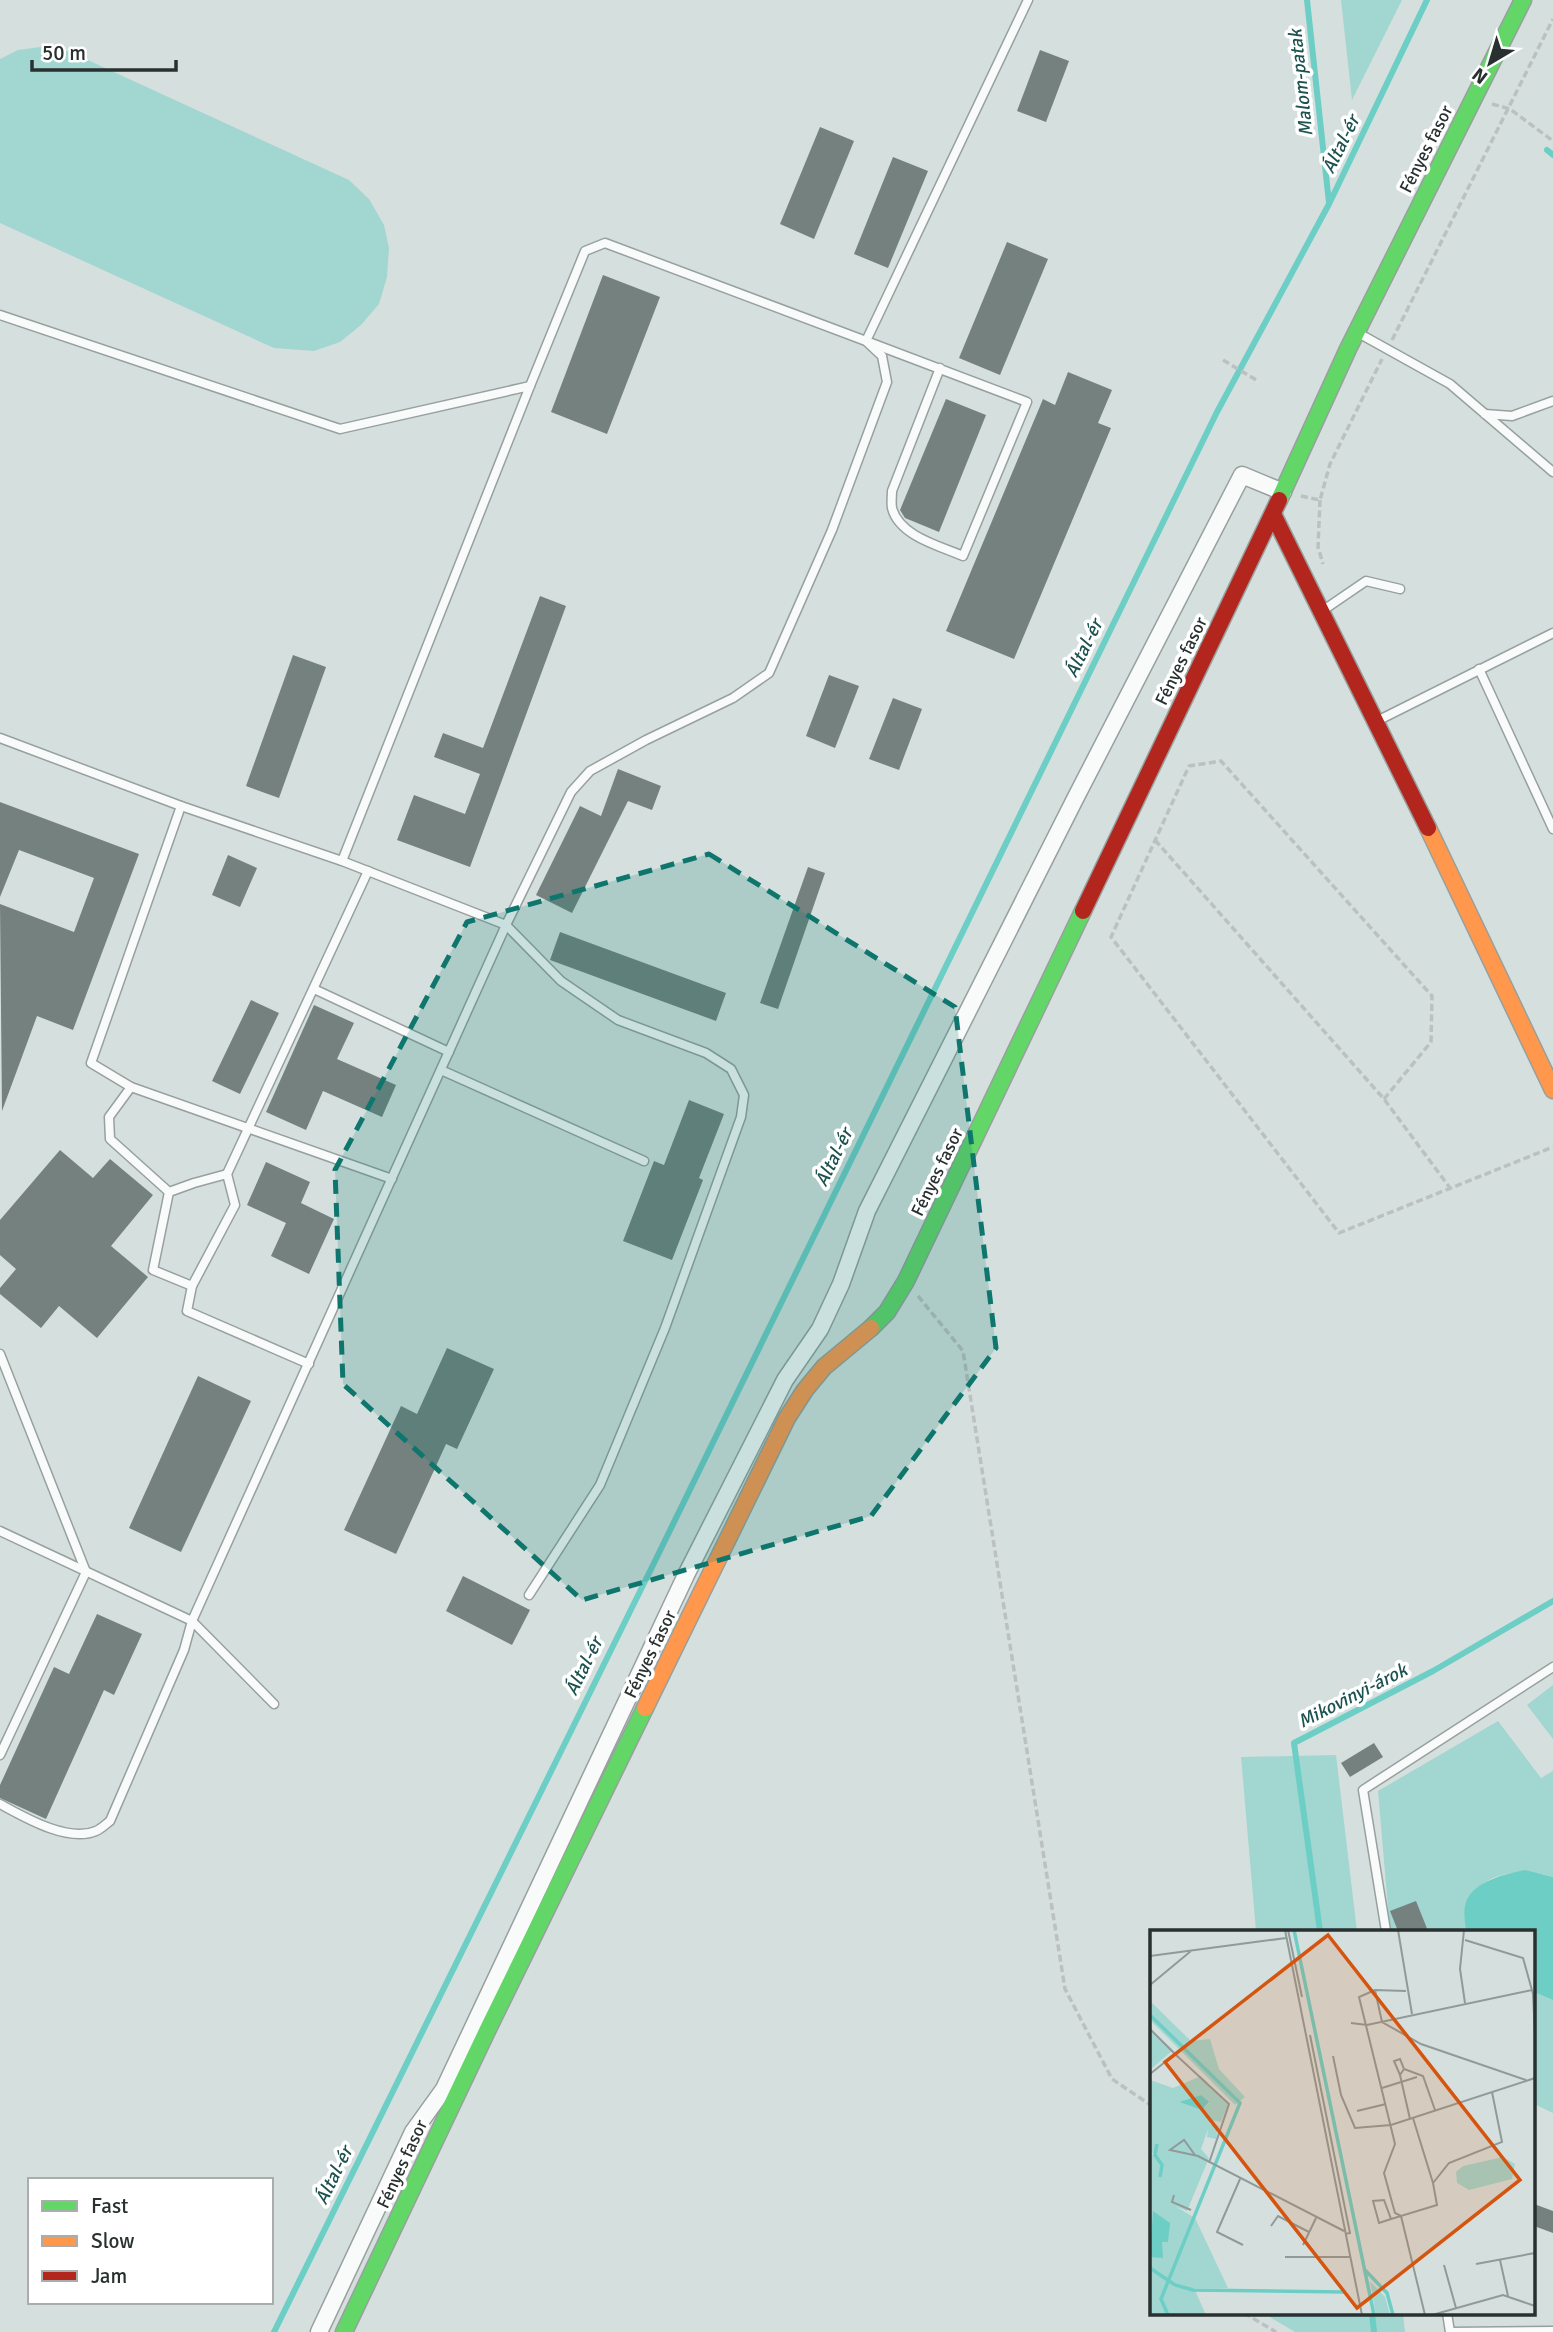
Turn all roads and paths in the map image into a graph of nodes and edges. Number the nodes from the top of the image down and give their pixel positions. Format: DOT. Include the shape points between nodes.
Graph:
graph roads {
  1 [pos="1028,0"];
  2 [pos="1522,0"];
  3 [pos="1553,19"];
  4 [pos="1473,99"];
  5 [pos="1510,109"];
  6 [pos="1553,141"];
  7 [pos="0,315"];
  8 [pos="1356,332"];
  9 [pos="866,341"];
  10 [pos="1387,350"];
  11 [pos="1223,360"];
  12 [pos="940,368"];
  13 [pos="1258,381"];
  14 [pos="530,386"];
  15 [pos="1553,401"];
  16 [pos="1485,414"];
  17 [pos="1553,472"];
  18 [pos="1283,492"];
  19 [pos="1320,500"];
  20 [pos="1273,514"];
  21 [pos="1324,568"];
  22 [pos="1401,589"];
  23 [pos="1322,611"];
  24 [pos="1553,633"];
  25 [pos="1479,670"];
  26 [pos="1377,721"];
  27 [pos="0,738"];
  28 [pos="181,806"];
  29 [pos="1553,829"];
  30 [pos="1155,840"];
  31 [pos="342,861"];
  32 [pos="368,871"];
  33 [pos="506,925"];
  34 [pos="314,989"];
  35 [pos="449,1052"];
  36 [pos="441,1070"];
  37 [pos="131,1087"];
  38 [pos="1553,1090"];
  39 [pos="1384,1099"];
  40 [pos="249,1128"];
  41 [pos="1553,1147"];
  42 [pos="644,1161"];
  43 [pos="227,1174"];
  44 [pos="392,1179"];
  45 [pos="1450,1188"];
  46 [pos="169,1192"];
  47 [pos="906,1281"];
  48 [pos="192,1286"];
  49 [pos="0,1354"];
  50 [pos="309,1364"];
  51 [pos="0,1531"];
  52 [pos="86,1572"];
  53 [pos="529,1595"];
  54 [pos="192,1621"];
  55 [pos="1553,1667"];
  56 [pos="274,1704"];
  57 [pos="0,1755"];
  58 [pos="0,1804"];
  59 [pos="1386,1930"];
  60 [pos="1150,2105"];
  61 [pos="1246,2314"];
  62 [pos="1447,2314"];
  63 [pos="1553,2331"];
  64 [pos="319,2332"];
  65 [pos="344,2332"];
  66 [pos="1276,2332"];
  67 [pos="1450,2332"];
  1 -- 9 [label="lane"];
  2 -- 4 [label="street, Fényes fasor"];
  3 -- 5 [label="path"];
  4 -- 5 [label="path"];
  4 -- 8 [label="street, Fényes fasor"];
  5 -- 6 [label="path"];
  5 -- 10 [label="path"];
  7 -- 14 [label="lane" via="340,429"];
  8 -- 10 [label="lane"];
  8 -- 18 [label="street, Fényes fasor"];
  9 -- 12 [label="lane"];
  9 -- 14 [label="lane" via="605,243 585,251"];
  9 -- 33 [label="lane" via="882,356 887,382 832,530 769,673 733,698 590,771 571,792"];
  10 -- 16 [label="lane" via="1450,384"];
  10 -- 19 [label="path" via="1330,464"];
  11 -- 13 [label="path"];
  12 -- 12 [label="lane" via="892,491 892,508 901,525 914,534 963,556 1027,402"];
  14 -- 31 [label="lane"];
  15 -- 16 [label="lane" via="1513,416"];
  16 -- 17 [label="lane"];
  18 -- 19 [label="path"];
  18 -- 20 [label="street, Fényes fasor"];
  18 -- 64 [label="street" via="1242,475 867,1211 820,1329 785,1380 685,1575 444,2089 413,2132"];
  19 -- 21 [label="path" via="1318,547"];
  20 -- 23 [label="street"];
  20 -- 47 [label="street, Fényes fasor"];
  22 -- 23 [label="lane" via="1366,581"];
  23 -- 26 [label="street"];
  24 -- 25 [label="lane"];
  25 -- 26 [label="lane"];
  25 -- 29 [label="lane"];
  26 -- 38 [label="street"];
  27 -- 28 [label="lane"];
  28 -- 31 [label="lane"];
  28 -- 37 [label="lane" via="91,1063"];
  30 -- 39 [label="path"];
  30 -- 39 [label="path" via="1189,766 1221,761 1432,996 1431,1042"];
  30 -- 45 [label="path" via="1111,937 1339,1233"];
  31 -- 32 [label="lane"];
  32 -- 33 [label="lane"];
  32 -- 34 [label="lane"];
  33 -- 35 [label="lane"];
  33 -- 53 [label="lane" via="561,981 618,1020 706,1053 731,1069 744,1095 741,1117 665,1328 600,1485"];
  34 -- 35 [label="lane"];
  34 -- 40 [label="lane"];
  35 -- 36 [label="lane"];
  36 -- 42 [label="lane"];
  36 -- 44 [label="lane"];
  37 -- 40 [label="lane"];
  37 -- 46 [label="lane" via="109,1117 110,1139"];
  39 -- 45 [label="path"];
  40 -- 43 [label="lane"];
  40 -- 44 [label="lane"];
  41 -- 45 [label="path"];
  43 -- 46 [label="lane"];
  43 -- 48 [label="lane" via="235,1205"];
  44 -- 50 [label="lane"];
  46 -- 48 [label="lane" via="153,1269"];
  47 -- 60 [label="path" via="963,1351 1065,1989 1112,2079"];
  47 -- 65 [label="street, Fényes fasor" via="887,1311 824,1367 787,1418"];
  48 -- 50 [label="lane" via="187,1311"];
  49 -- 52 [label="lane"];
  50 -- 54 [label="lane"];
  51 -- 52 [label="lane"];
  52 -- 54 [label="lane"];
  52 -- 57 [label="lane"];
  54 -- 56 [label="lane"];
  54 -- 58 [label="lane" via="184,1650 110,1821 95,1832 56,1831"];
  55 -- 59 [label="lane" via="1363,1790"];
  61 -- 66 [label="path"];
  62 -- 67 [label="lane"];
  63 -- 67 [label="lane"];
}
